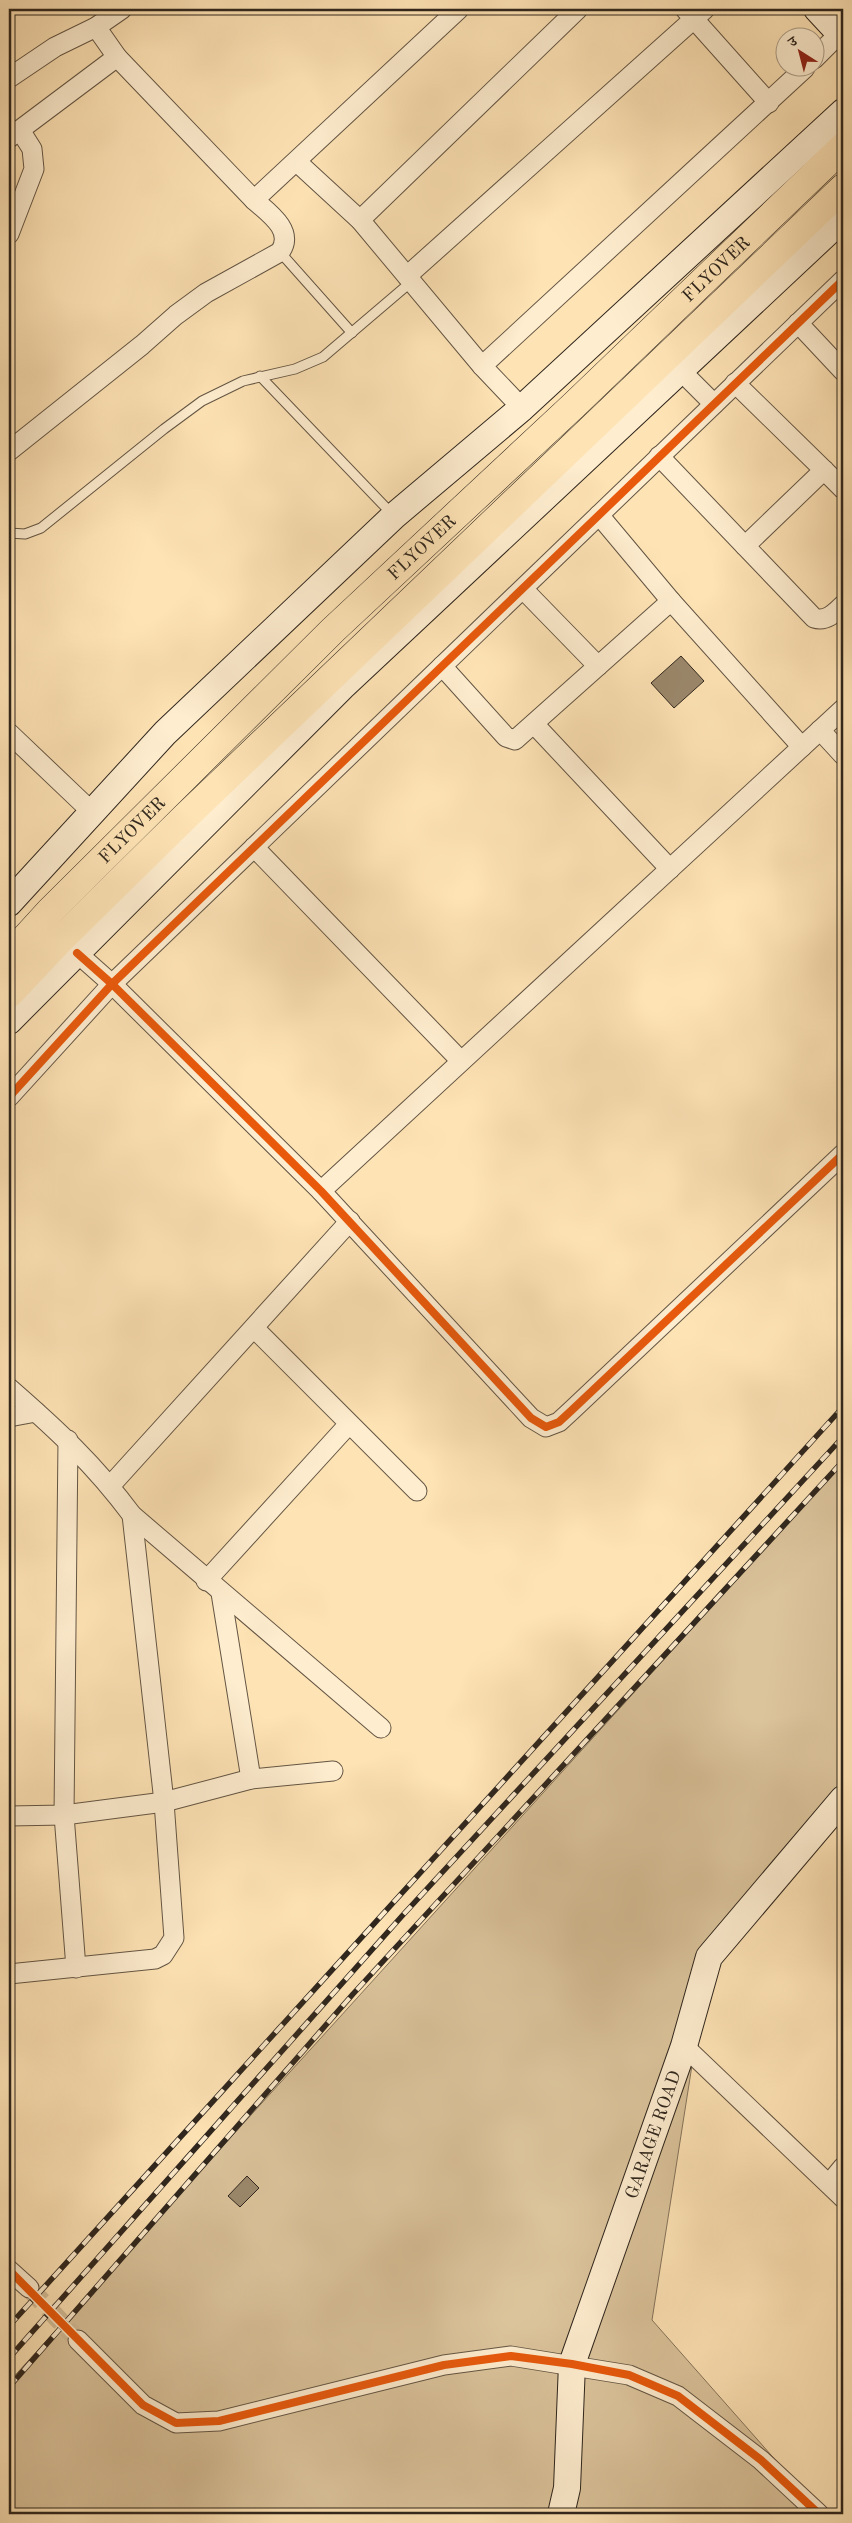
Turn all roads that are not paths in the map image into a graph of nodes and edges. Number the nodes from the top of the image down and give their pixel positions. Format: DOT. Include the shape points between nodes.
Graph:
graph roads {
  1 [pos="122,9"];
  2 [pos="459,9"];
  3 [pos="578,9"];
  4 [pos="817,9"];
  5 [pos="695,12"];
  6 [pos="96,27"];
  7 [pos="842,35"];
  8 [pos="824,50"];
  9 [pos="117,57"];
  10 [pos="9,78"];
  11 [pos="795,78"];
  12 [pos="769,103"];
  13 [pos="843,112"];
  14 [pos="15,134"];
  15 [pos="843,147"];
  16 [pos="297,162"];
  17 [pos="843,188"];
  18 [pos="254,200"];
  19 [pos="843,218"];
  20 [pos="360,220"];
  21 [pos="9,234"];
  22 [pos="280,252"];
  23 [pos="409,279"];
  24 [pos="843,280"];
  25 [pos="798,324"];
  26 [pos="352,333"];
  27 [pos="482,366"];
  28 [pos="680,370"];
  29 [pos="843,371"];
  30 [pos="260,376"];
  31 [pos="736,384"];
  32 [pos="714,404"];
  33 [pos="522,408"];
  34 [pos="9,451"];
  35 [pos="659,456"];
  36 [pos="824,470"];
  37 [pos="843,489"];
  38 [pos="599,515"];
  39 [pos="394,516"];
  40 [pos="9,533"];
  41 [pos="745,546"];
  42 [pos="523,588"];
  43 [pos="671,601"];
  44 [pos="843,605"];
  45 [pos="442,666"];
  46 [pos="598,666"];
  47 [pos="843,709"];
  48 [pos="534,724"];
  49 [pos="820,730"];
  50 [pos="9,734"];
  51 [pos="802,747"];
  52 [pos="843,755"];
  53 [pos="92,812"];
  54 [pos="254,847"];
  55 [pos="670,869"];
  56 [pos="9,903"];
  57 [pos="77,953"];
  58 [pos="9,956"];
  59 [pos="112,984"];
  60 [pos="9,994"];
  61 [pos="9,1021"];
  62 [pos="462,1061"];
  63 [pos="9,1097"];
  64 [pos="843,1154"];
  65 [pos="322,1191"];
  66 [pos="350,1221"];
  67 [pos="254,1328"];
  68 [pos="9,1388"];
  69 [pos="36,1412"];
  70 [pos="9,1417"];
  71 [pos="349,1424"];
  72 [pos="68,1440"];
  73 [pos="110,1486"];
  74 [pos="417,1491"];
  75 [pos="132,1515"];
  76 [pos="206,1581"];
  77 [pos="221,1593"];
  78 [pos="380,1728"];
  79 [pos="333,1772"];
  80 [pos="251,1779"];
  81 [pos="843,1799"];
  82 [pos="164,1802"];
  83 [pos="64,1814"];
  84 [pos="9,1816"];
  85 [pos="76,1968"];
  86 [pos="9,1974"];
  87 [pos="684,2046"];
  88 [pos="843,2167"];
  89 [pos="829,2184"];
  90 [pos="843,2198"];
  91 [pos="9,2270"];
  92 [pos="28,2288"];
  93 [pos="78,2340"];
  94 [pos="572,2364"];
  95 [pos="561,2514"];
  96 [pos="820,2514"];
  1 -- 6 [label="street"];
  2 -- 16 [label="street"];
  3 -- 20 [label="street"];
  4 -- 7 [label="street"];
  5 -- 12 [label="street"];
  5 -- 23 [label="street"];
  6 -- 9 [label="street"];
  6 -- 10 [label="street" via="55,47"];
  7 -- 8 [label="street"];
  9 -- 14 [label="street"];
  9 -- 18 [label="street"];
  11 -- 12 [label="street"];
  12 -- 27 [label="street"];
  13 -- 33 [label="street"];
  14 -- 21 [label="street" via="32,149 34,169"];
  15 -- 58 [label="highway, FLYOVER" via="333,630 64,897"];
  16 -- 18 [label="street"];
  16 -- 20 [label="street"];
  17 -- 60 [label="highway, FLYOVER" via="184,818"];
  18 -- 22 [label="street" via="274,217 285,232 285,245"];
  19 -- 28 [label="street"];
  20 -- 23 [label="street"];
  22 -- 26 [label="lane"];
  22 -- 34 [label="street" via="206,293 176,314 134,352"];
  23 -- 26 [label="lane"];
  23 -- 27 [label="street"];
  24 -- 25 [label="street"];
  25 -- 29 [label="street"];
  25 -- 31 [label="street"];
  26 -- 30 [label="lane" via="323,357 295,369"];
  27 -- 33 [label="street"];
  28 -- 32 [label="street"];
  28 -- 57 [label="street" via="342,687"];
  30 -- 39 [label="lane"];
  30 -- 40 [label="lane" via="202,401 41,528 25,534"];
  31 -- 32 [label="street"];
  31 -- 36 [label="street"];
  32 -- 35 [label="street"];
  33 -- 39 [label="street"];
  35 -- 38 [label="street"];
  35 -- 41 [label="street"];
  36 -- 37 [label="street"];
  36 -- 41 [label="street"];
  38 -- 42 [label="street"];
  38 -- 43 [label="street"];
  39 -- 53 [label="street" via="165,733"];
  41 -- 44 [label="street" via="814,618 828,618"];
  42 -- 45 [label="street"];
  42 -- 46 [label="street"];
  43 -- 46 [label="street"];
  43 -- 51 [label="street"];
  45 -- 48 [label="street" via="506,737 515,740"];
  45 -- 54 [label="street"];
  46 -- 48 [label="street"];
  47 -- 49 [label="street"];
  48 -- 55 [label="street"];
  49 -- 51 [label="street"];
  49 -- 52 [label="street"];
  50 -- 53 [label="street"];
  51 -- 55 [label="street"];
  53 -- 56 [label="street"];
  54 -- 59 [label="street"];
  54 -- 62 [label="street"];
  55 -- 62 [label="street"];
  57 -- 59 [label="street"];
  57 -- 61 [label="street"];
  59 -- 63 [label="street"];
  59 -- 65 [label="street"];
  62 -- 65 [label="street"];
  64 -- 66 [label="street" via="559,1422 546,1427 531,1418"];
  65 -- 66 [label="street"];
  66 -- 67 [label="street"];
  67 -- 71 [label="street"];
  67 -- 73 [label="street"];
  68 -- 69 [label="street"];
  69 -- 70 [label="street"];
  69 -- 72 [label="street"];
  71 -- 74 [label="street"];
  71 -- 76 [label="street"];
  72 -- 73 [label="street"];
  72 -- 83 [label="street"];
  73 -- 75 [label="street"];
  75 -- 76 [label="street"];
  75 -- 82 [label="street"];
  76 -- 77 [label="street"];
  77 -- 78 [label="street"];
  77 -- 80 [label="street"];
  79 -- 80 [label="street"];
  80 -- 82 [label="street"];
  81 -- 87 [label="street, GARAGE ROAD" via="709,1957"];
  82 -- 83 [label="street"];
  82 -- 85 [label="street" via="174,1938 171,1947 155,1959"];
  83 -- 84 [label="street"];
  83 -- 85 [label="street"];
  85 -- 86 [label="street"];
  87 -- 89 [label="street"];
  87 -- 94 [label="street, GARAGE ROAD"];
  88 -- 89 [label="street"];
  89 -- 90 [label="street"];
  91 -- 92 [label="street"];
  93 -- 94 [label="street" via="143,2405 176,2423 218,2421 444,2365 511,2356"];
  94 -- 95 [label="street, GARAGE ROAD" via="567,2488"];
  94 -- 96 [label="street" via="629,2375 678,2396 761,2460"];
}
